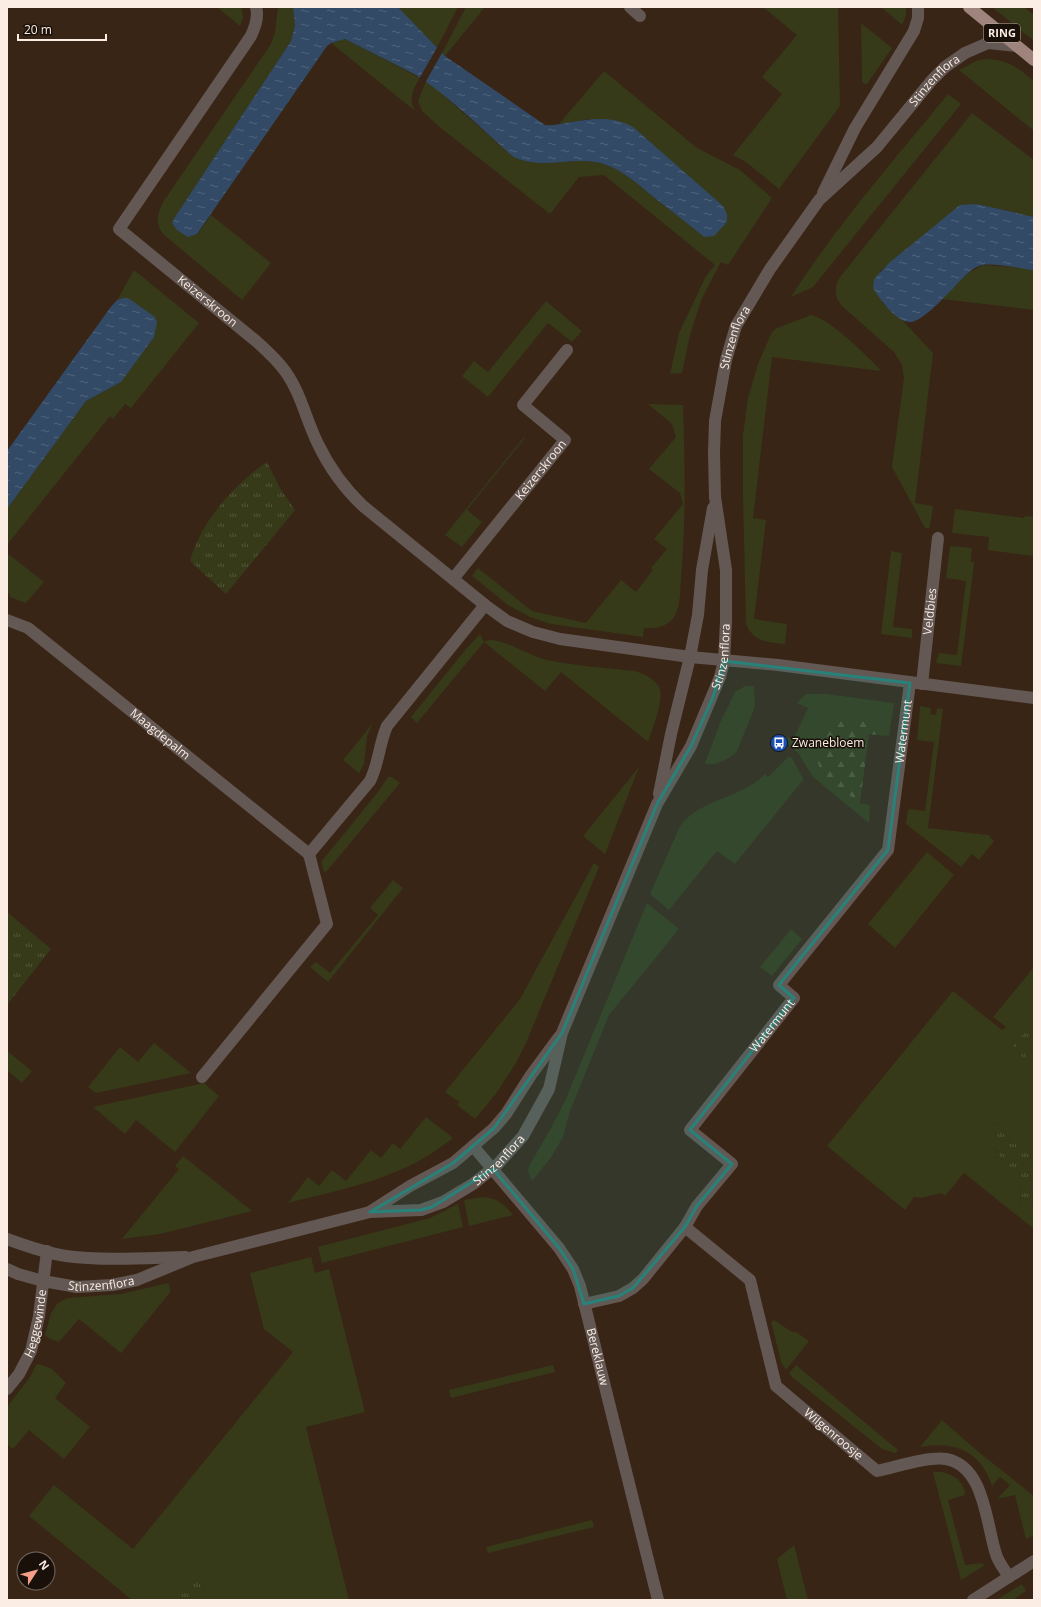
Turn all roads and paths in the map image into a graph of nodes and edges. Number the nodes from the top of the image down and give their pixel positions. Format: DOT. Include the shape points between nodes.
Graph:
graph roads {
  1 [pos="256,7"];
  2 [pos="630,7"];
  3 [pos="918,7"];
  4 [pos="969,7"];
  5 [pos="640,16"];
  6 [pos="1017,46"];
  7 [pos="1034,60"];
  8 [pos="819,200"];
  9 [pos="567,350"];
  10 [pos="715,496"];
  11 [pos="938,538"];
  12 [pos="453,579"];
  13 [pos="485,605"];
  14 [pos="7,620"];
  15 [pos="690,657"];
  16 [pos="724,661"];
  17 [pos="916,684"];
  18 [pos="1034,698"];
  19 [pos="657,804"];
  20 [pos="309,854"];
  21 [pos="562,1033"];
  22 [pos="202,1076"];
  23 [pos="473,1146"];
  24 [pos="492,1169"];
  25 [pos="370,1212"];
  26 [pos="685,1227"];
  27 [pos="7,1239"];
  28 [pos="47,1251"];
  29 [pos="193,1257"];
  30 [pos="7,1269"];
  31 [pos="43,1281"];
  32 [pos="584,1304"];
  33 [pos="7,1389"];
  34 [pos="1034,1561"];
  35 [pos="1009,1577"];
  36 [pos="658,1600"];
  37 [pos="974,1600"];
  1 -- 12 [label="street, Keizerskroon" via="256,23 251,36 119,229 277,360 293,384 317,444 347,491"];
  2 -- 5 [label="street"];
  3 -- 8 [label="street, Stinzenflora" via="914,31 855,128"];
  4 -- 6 [label="main road, RING"];
  6 -- 7 [label="main road, RING"];
  6 -- 8 [label="street, Stinzenflora" via="988,43 945,67 877,147"];
  8 -- 10 [label="street, Stinzenflora" via="770,270 736,326 726,360 715,421"];
  9 -- 12 [label="street, Keizerskroon" via="523,405 565,440"];
  10 -- 15 [label="street, Stinzenflora"];
  10 -- 16 [label="street, Stinzenflora" via="726,570"];
  11 -- 17 [label="street, Veldbies"];
  12 -- 13 [label="street, Keizerskroon"];
  13 -- 15 [label="street, Keizerskroon" via="507,621 533,632 560,639"];
  13 -- 20 [label="street" via="387,726 370,781"];
  14 -- 20 [label="street, Maagdepalm" via="28,628"];
  15 -- 16 [label="street"];
  15 -- 19 [label="street, Stinzenflora"];
  16 -- 17 [label="street"];
  16 -- 19 [label="street, Stinzenflora" via="713,697 691,746"];
  17 -- 18 [label="street"];
  17 -- 26 [label="street, Watermunt" via="888,850 779,985 794,998 690,1130 732,1164 697,1206"];
  19 -- 21 [label="street, Stinzenflora"];
  20 -- 22 [label="street" via="327,924"];
  21 -- 23 [label="street, Stinzenflora" via="506,1114"];
  21 -- 24 [label="street, Stinzenflora" via="550,1089 523,1136"];
  23 -- 24 [label="street, Bereklauw"];
  23 -- 25 [label="street, Stinzenflora" via="454,1163 410,1186"];
  24 -- 25 [label="street, Stinzenflora" via="460,1192 432,1207 421,1210"];
  24 -- 32 [label="street, Bereklauw" via="559,1248 573,1269"];
  25 -- 29 [label="street, Stinzenflora"];
  26 -- 32 [label="street, Watermunt" via="632,1288 619,1296"];
  26 -- 35 [label="street, Wilgenroosje" via="750,1280 776,1386 878,1471 930,1459 946,1459 958,1463 968,1471 978,1485 996,1555"];
  27 -- 28 [label="street, Stinzenflora"];
  28 -- 29 [label="street, Stinzenflora" via="87,1258"];
  28 -- 31 [label="street, Heggewinde"];
  29 -- 31 [label="street, Stinzenflora" via="137,1280 112,1285 77,1287"];
  30 -- 31 [label="street, Stinzenflora"];
  31 -- 33 [label="street, Heggewinde" via="30,1351 19,1374"];
  32 -- 36 [label="street, Bereklauw"];
  34 -- 35 [label="street"];
  35 -- 37 [label="street"];
}
